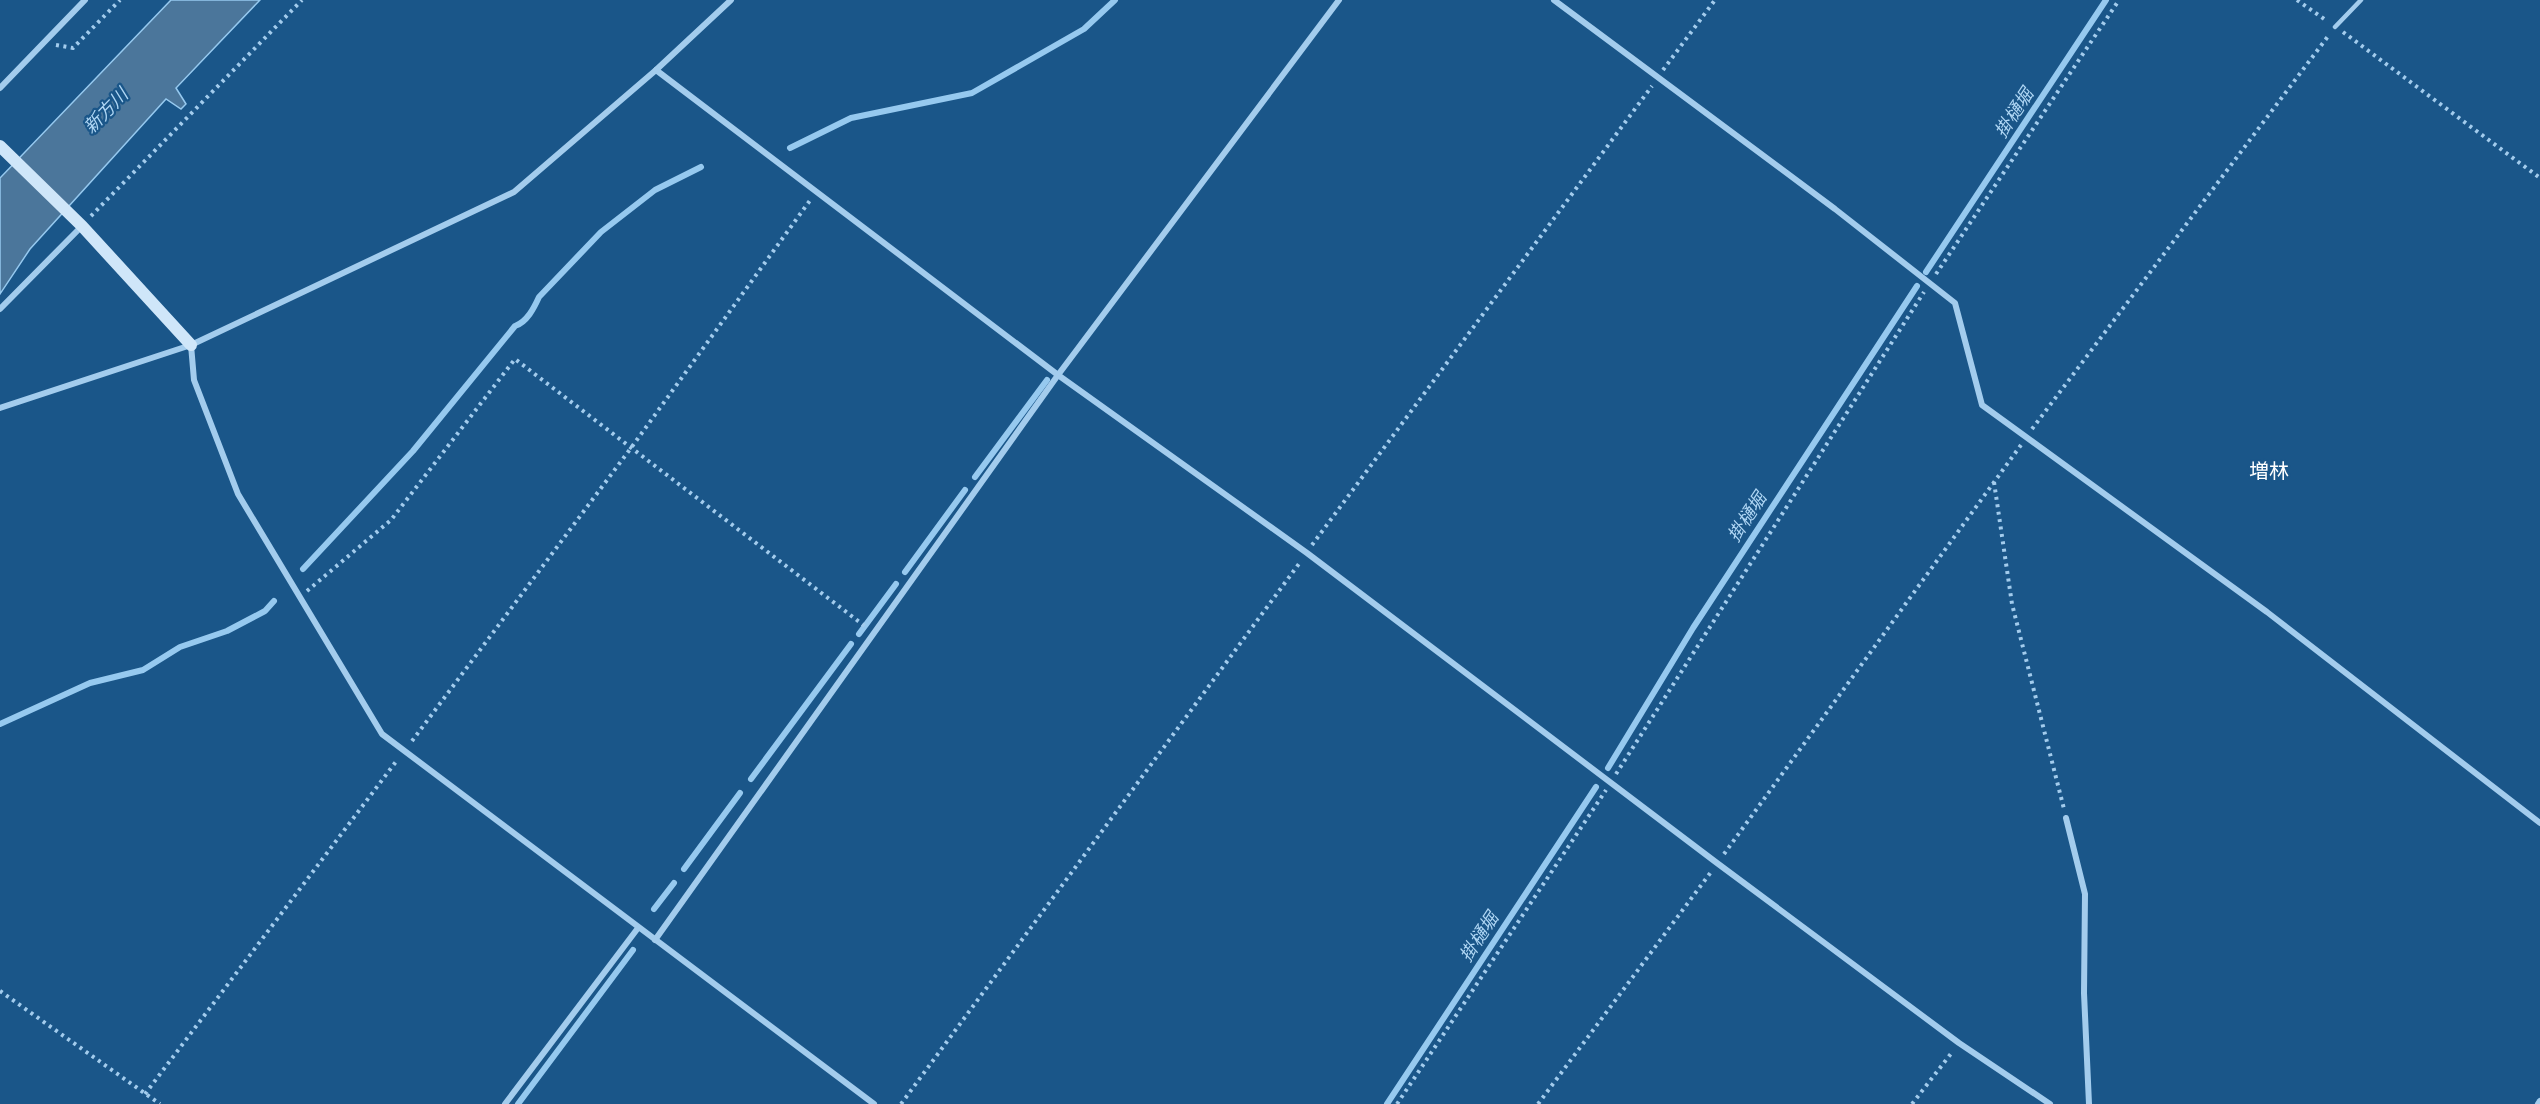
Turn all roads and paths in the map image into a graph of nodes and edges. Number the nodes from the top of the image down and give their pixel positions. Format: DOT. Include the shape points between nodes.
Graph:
graph roads {
  1 [pos="74,0"];
  2 [pos="120,0"];
  3 [pos="302,0"];
  4 [pos="731,0"];
  5 [pos="1339,0"];
  6 [pos="1554,0"];
  7 [pos="1715,0"];
  8 [pos="2119,0"];
  9 [pos="2297,0"];
  10 [pos="2361,0"];
  11 [pos="82,3"];
  12 [pos="2335,27"];
  13 [pos="44,42"];
  14 [pos="656,70"];
  15 [pos="1658,77"];
  16 [pos="0,88"];
  17 [pos="0,146"];
  18 [pos="2540,178"];
  19 [pos="817,192"];
  20 [pos="82,226"];
  21 [pos="1928,281"];
  22 [pos="0,309"];
  23 [pos="191,345"];
  24 [pos="1059,375"];
  25 [pos="0,408"];
  26 [pos="2025,438"];
  27 [pos="631,448"];
  28 [pos="1994,482"];
  29 [pos="1307,553"];
  30 [pos="299,597"];
  31 [pos="874,634"];
  32 [pos="404,752"];
  33 [pos="1609,782"];
  34 [pos="2066,819"];
  35 [pos="2540,823"];
  36 [pos="1717,863"];
  37 [pos="638,928"];
  38 [pos="655,940"];
  39 [pos="0,991"];
  40 [pos="1959,1043"];
  41 [pos="145,1094"];
  42 [pos="160,1104"];
  43 [pos="506,1104"];
  44 [pos="874,1104"];
  45 [pos="901,1104"];
  46 [pos="1397,1104"];
  47 [pos="1538,1104"];
  48 [pos="1912,1104"];
  49 [pos="2050,1104"];
  50 [pos="2089,1104"];
  1 -- 11 [label="street"];
  2 -- 13 [label="path" via="73,48"];
  3 -- 20 [label="path"];
  4 -- 14 [label="street"];
  5 -- 24 [label="street"];
  6 -- 15 [label="street"];
  7 -- 15 [label="path"];
  8 -- 21 [label="path"];
  9 -- 12 [label="path"];
  10 -- 12 [label="lane"];
  11 -- 13 [label="street"];
  12 -- 18 [label="path"];
  12 -- 26 [label="path"];
  13 -- 16 [label="street"];
  14 -- 19 [label="street"];
  14 -- 23 [label="street" via="513,192"];
  15 -- 21 [label="street"];
  15 -- 29 [label="path"];
  17 -- 20 [label="street"];
  19 -- 24 [label="street"];
  19 -- 27 [label="path"];
  20 -- 22 [label="street"];
  20 -- 23 [label="street"];
  21 -- 26 [label="street" via="1955,303 1982,405"];
  21 -- 33 [label="path"];
  23 -- 25 [label="street"];
  23 -- 30 [label="street" via="194,380 238,494"];
  24 -- 29 [label="street"];
  24 -- 31 [label="street"];
  26 -- 28 [label="path"];
  26 -- 35 [label="street" via="2268,612"];
  27 -- 30 [label="path" via="515,359 391,520"];
  27 -- 31 [label="path"];
  27 -- 32 [label="path"];
  28 -- 34 [label="path" via="2012,604"];
  28 -- 36 [label="path"];
  29 -- 33 [label="street"];
  29 -- 45 [label="path"];
  30 -- 32 [label="street" via="382,734"];
  31 -- 38 [label="street"];
  32 -- 37 [label="street"];
  32 -- 41 [label="path"];
  33 -- 36 [label="street"];
  33 -- 46 [label="path"];
  34 -- 50 [label="street" via="2085,894"];
  36 -- 40 [label="street"];
  36 -- 47 [label="path"];
  37 -- 38 [label="street"];
  37 -- 43 [label="street"];
  38 -- 44 [label="street"];
  39 -- 41 [label="path"];
  40 -- 48 [label="path"];
  40 -- 49 [label="street"];
  41 -- 42 [label="path"];
}
